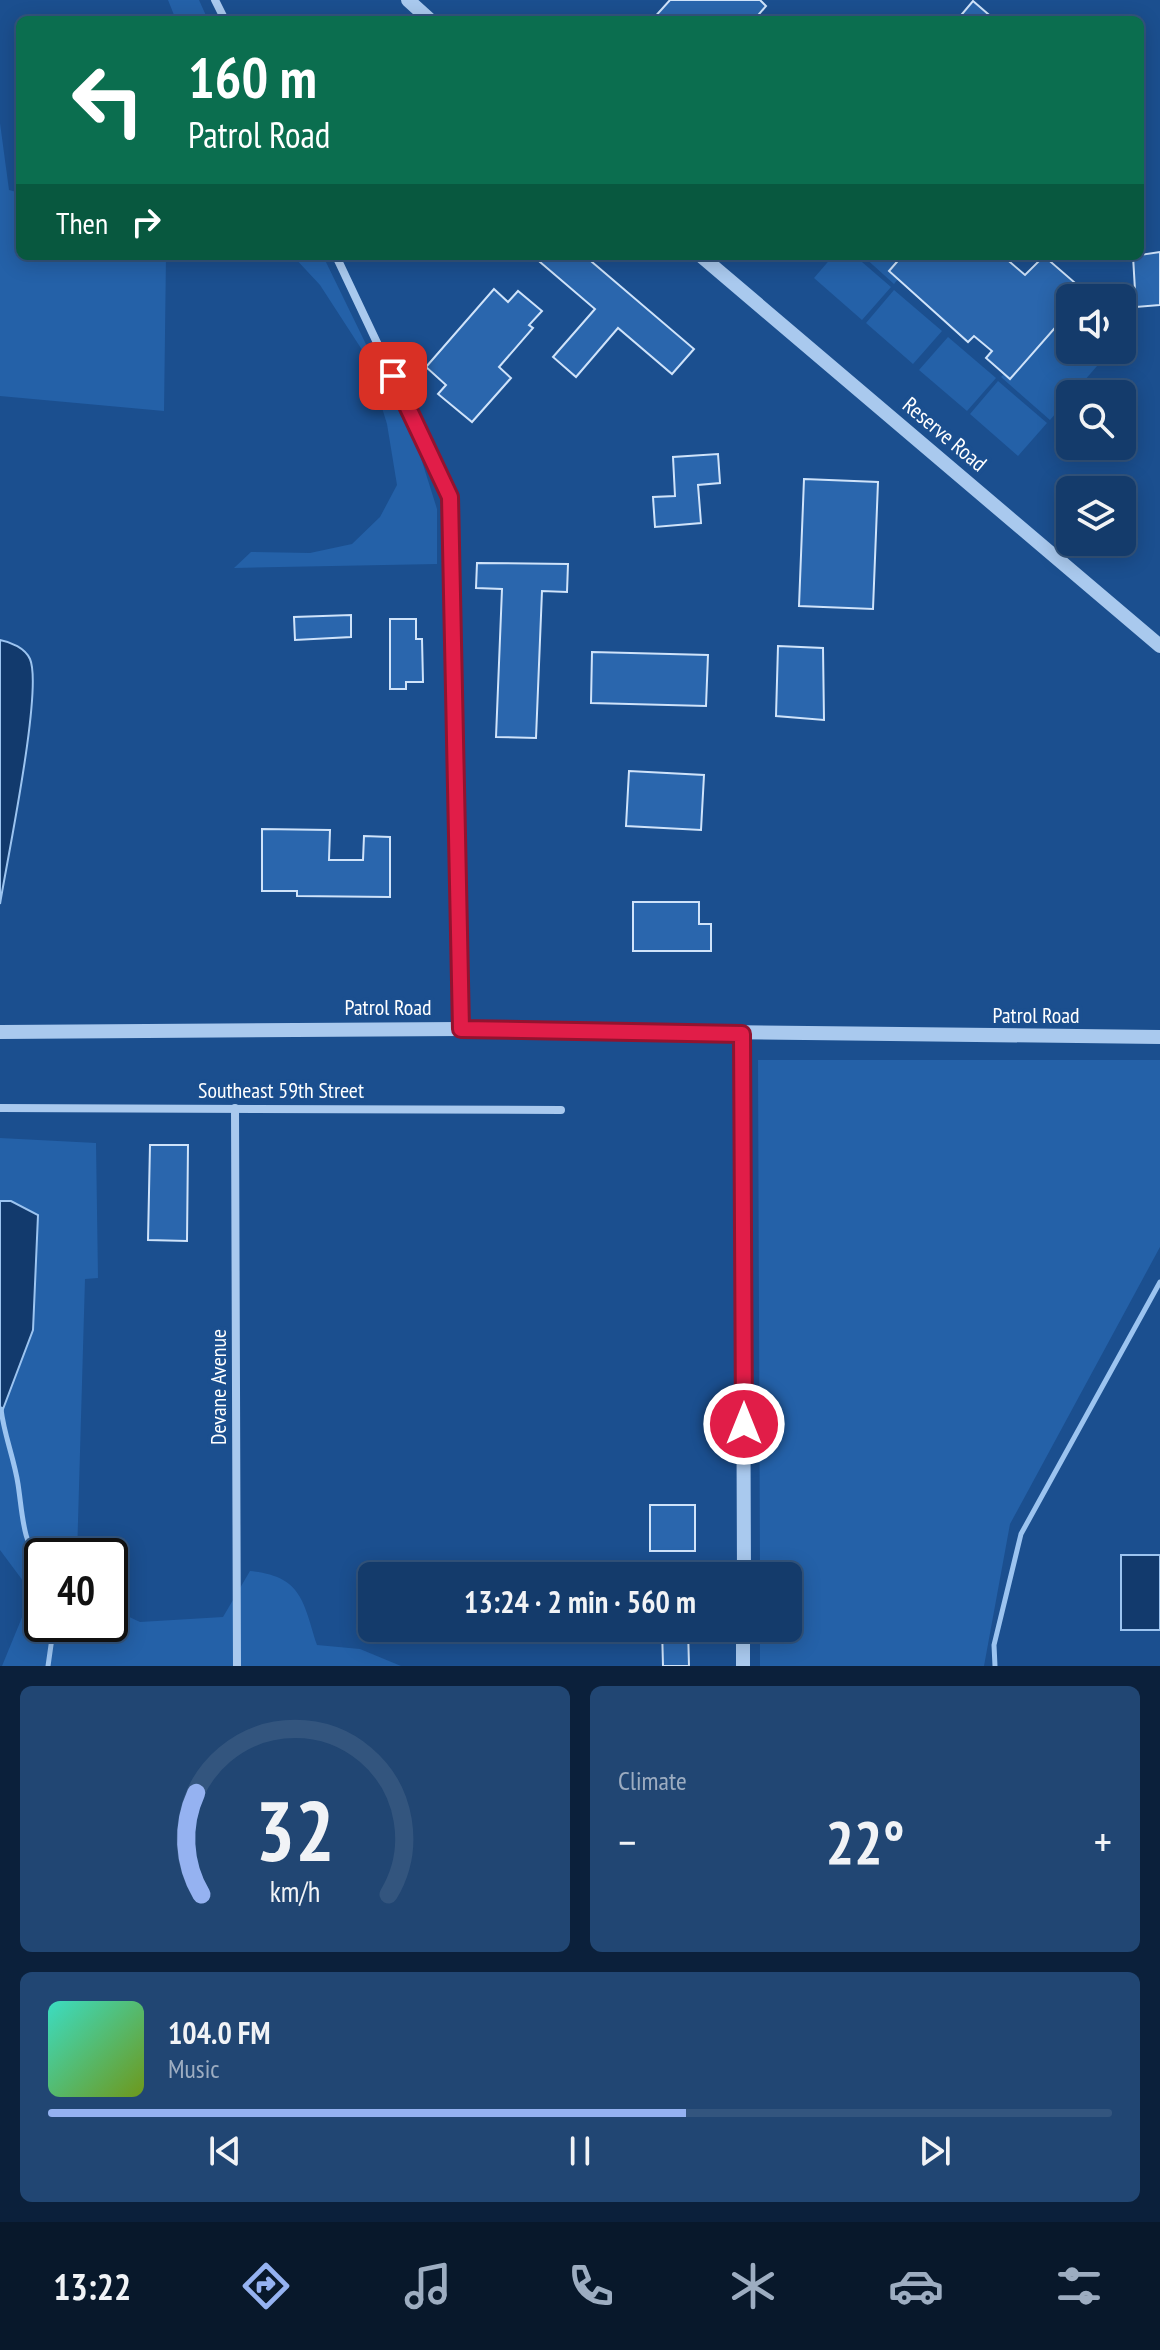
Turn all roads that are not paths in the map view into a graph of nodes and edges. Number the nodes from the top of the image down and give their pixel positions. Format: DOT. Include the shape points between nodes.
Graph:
graph roads {
  1 [pos="408,0"];
  2 [pos="426,16"];
  3 [pos="338,260"];
  4 [pos="706,260"];
  5 [pos="1160,646"];
  6 [pos="461,1029"];
  7 [pos="0,1032"];
  8 [pos="742,1034"];
  9 [pos="1160,1037"];
  10 [pos="0,1108"];
  11 [pos="235,1108"];
  12 [pos="561,1110"];
  13 [pos="744,1562"];
  14 [pos="743,1642"];
  15 [pos="237,1666"];
  16 [pos="743,1666"];
  1 -- 2 [label="street"];
  3 -- 6 [label="street" via="450,497"];
  4 -- 5 [label="street, Reserve Road"];
  6 -- 7 [label="street, Patrol Road"];
  6 -- 8 [label="street, Patrol Road"];
  8 -- 9 [label="street, Patrol Road"];
  8 -- 13 [label="street"];
  10 -- 11 [label="street, Southeast 59th Street"];
  11 -- 12 [label="street, Southeast 59th Street"];
  11 -- 15 [label="street, Devane Avenue"];
  14 -- 16 [label="street"];
}
